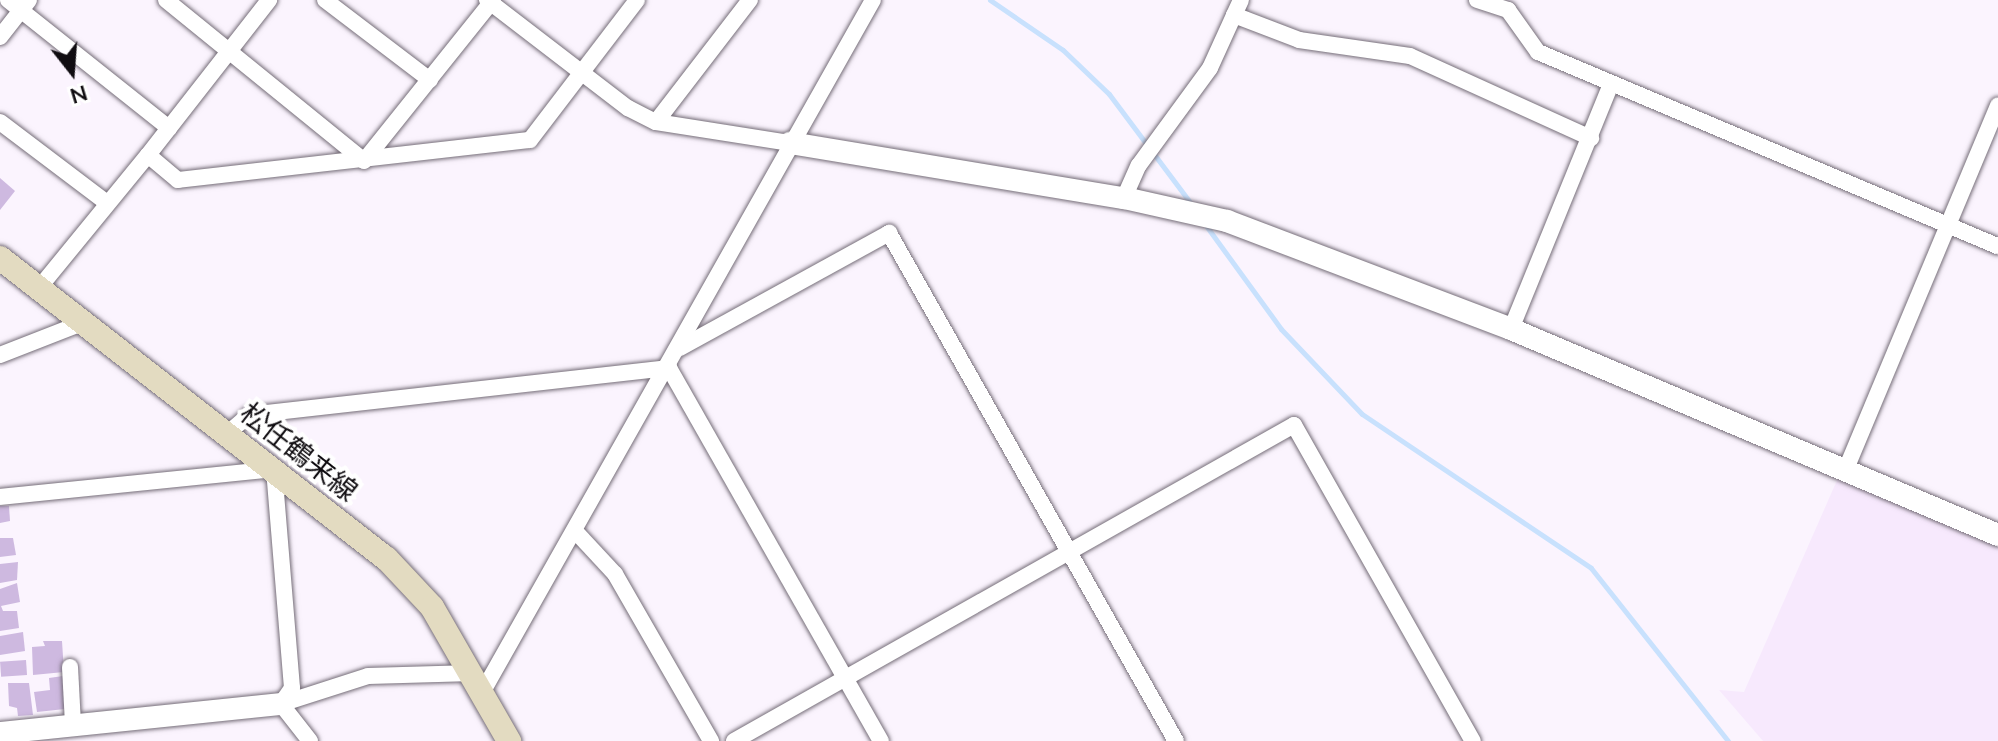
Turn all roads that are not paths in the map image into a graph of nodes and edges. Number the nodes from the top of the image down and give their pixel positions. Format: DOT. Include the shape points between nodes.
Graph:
graph roads {
  1 [pos="166,0"];
  2 [pos="269,0"];
  3 [pos="325,0"];
  4 [pos="637,0"];
  5 [pos="750,0"];
  6 [pos="873,0"];
  7 [pos="1477,0"];
  8 [pos="490,1"];
  9 [pos="19,3"];
  10 [pos="1510,5"];
  11 [pos="1237,7"];
  12 [pos="0,37"];
  13 [pos="230,49"];
  14 [pos="581,73"];
  15 [pos="430,80"];
  16 [pos="1610,86"];
  17 [pos="1998,105"];
  18 [pos="0,122"];
  19 [pos="656,122"];
  20 [pos="169,128"];
  21 [pos="1591,138"];
  22 [pos="790,143"];
  23 [pos="148,155"];
  24 [pos="364,161"];
  25 [pos="1124,198"];
  26 [pos="107,203"];
  27 [pos="1948,225"];
  28 [pos="1998,246"];
  29 [pos="0,258"];
  30 [pos="39,288"];
  31 [pos="82,323"];
  32 [pos="1511,329"];
  33 [pos="680,348"];
  34 [pos="0,355"];
  35 [pos="669,368"];
  36 [pos="227,434"];
  37 [pos="274,469"];
  38 [pos="1846,469"];
  39 [pos="0,497"];
  40 [pos="576,532"];
  41 [pos="1998,535"];
  42 [pos="1067,551"];
  43 [pos="70,667"];
  44 [pos="845,678"];
  45 [pos="478,682"];
  46 [pos="281,704"];
  47 [pos="73,725"];
  48 [pos="0,733"];
  49 [pos="310,741"];
  50 [pos="509,741"];
  51 [pos="711,741"];
  52 [pos="734,741"];
  53 [pos="881,741"];
  54 [pos="1176,741"];
  55 [pos="1473,741"];
  1 -- 13 [label="street"];
  2 -- 13 [label="street"];
  3 -- 15 [label="street"];
  4 -- 14 [label="street"];
  5 -- 19 [label="street"];
  6 -- 22 [label="street"];
  7 -- 10 [label="street"];
  8 -- 14 [label="street"];
  8 -- 15 [label="street"];
  9 -- 12 [label="street"];
  9 -- 20 [label="street"];
  10 -- 16 [label="street" via="1538,52"];
  11 -- 21 [label="street" via="1299,40 1410,56"];
  11 -- 25 [label="street" via="1210,68 1147,154"];
  13 -- 20 [label="street"];
  13 -- 24 [label="street"];
  14 -- 19 [label="street"];
  14 -- 24 [label="street" via="530,140"];
  15 -- 24 [label="street"];
  16 -- 21 [label="street"];
  16 -- 27 [label="street"];
  17 -- 27 [label="street"];
  18 -- 26 [label="street"];
  19 -- 22 [label="street"];
  20 -- 23 [label="street"];
  21 -- 32 [label="street"];
  22 -- 25 [label="street"];
  22 -- 33 [label="street"];
  23 -- 24 [label="street" via="178,180"];
  23 -- 26 [label="street"];
  25 -- 32 [label="street" via="1227,221"];
  26 -- 30 [label="street"];
  27 -- 28 [label="street"];
  27 -- 38 [label="street"];
  29 -- 30 [label="main road, 松任鶴来線"];
  30 -- 31 [label="main road, 松任鶴来線"];
  31 -- 34 [label="street"];
  31 -- 36 [label="main road, 松任鶴来線"];
  32 -- 38 [label="street"];
  33 -- 35 [label="street"];
  33 -- 42 [label="street" via="889,233"];
  35 -- 36 [label="street" via="249,415"];
  35 -- 40 [label="street"];
  35 -- 44 [label="street"];
  36 -- 37 [label="main road, 松任鶴来線"];
  37 -- 39 [label="street"];
  37 -- 45 [label="main road, 松任鶴来線" via="386,558 432,607"];
  37 -- 46 [label="street" via="292,688"];
  38 -- 41 [label="street"];
  40 -- 45 [label="street"];
  40 -- 51 [label="street" via="615,574"];
  42 -- 44 [label="street"];
  42 -- 54 [label="street"];
  42 -- 55 [label="street" via="1294,425"];
  43 -- 47 [label="street"];
  44 -- 52 [label="street"];
  44 -- 53 [label="street"];
  45 -- 46 [label="street" via="368,676"];
  45 -- 50 [label="main road, 松任鶴来線"];
  46 -- 47 [label="street"];
  46 -- 49 [label="street"];
  47 -- 48 [label="street"];
}
